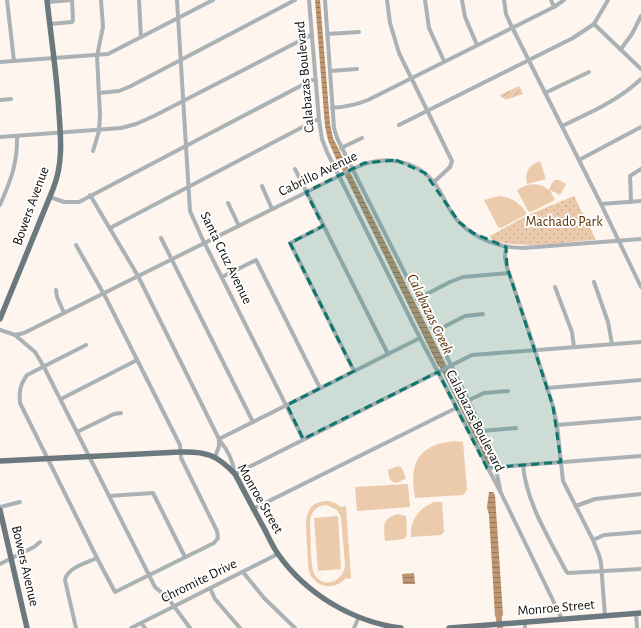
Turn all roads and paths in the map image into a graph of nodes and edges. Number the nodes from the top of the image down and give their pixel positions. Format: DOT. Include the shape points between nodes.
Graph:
graph roads {
  1 [pos="7,0"];
  2 [pos="72,0"];
  3 [pos="102,0"];
  4 [pos="139,0"];
  5 [pos="177,0"];
  6 [pos="213,0"];
  7 [pos="295,0"];
  8 [pos="309,0"];
  9 [pos="325,0"];
  10 [pos="387,0"];
  11 [pos="425,0"];
  12 [pos="462,0"];
  13 [pos="504,0"];
  14 [pos="551,0"];
  15 [pos="564,0"];
  16 [pos="608,0"];
  17 [pos="47,1"];
  18 [pos="554,6"];
  19 [pos="641,16"];
  20 [pos="178,19"];
  21 [pos="50,24"];
  22 [pos="594,24"];
  23 [pos="513,27"];
  24 [pos="359,32"];
  25 [pos="327,34"];
  26 [pos="311,35"];
  27 [pos="141,37"];
  28 [pos="477,45"];
  29 [pos="621,49"];
  30 [pos="97,56"];
  31 [pos="54,58"];
  32 [pos="180,60"];
  33 [pos="529,60"];
  34 [pos="14,61"];
  35 [pos="444,61"];
  36 [pos="0,62"];
  37 [pos="358,69"];
  38 [pos="641,69"];
  39 [pos="330,71"];
  40 [pos="588,72"];
  41 [pos="411,78"];
  42 [pos="641,79"];
  43 [pos="315,80"];
  44 [pos="99,93"];
  45 [pos="546,93"];
  46 [pos="10,99"];
  47 [pos="0,100"];
  48 [pos="183,101"];
  49 [pos="332,108"];
  50 [pos="428,111"];
  51 [pos="319,120"];
  52 [pos="399,125"];
  53 [pos="562,126"];
  54 [pos="641,127"];
  55 [pos="98,130"];
  56 [pos="60,133"];
  57 [pos="17,136"];
  58 [pos="0,137"];
  59 [pos="362,138"];
  60 [pos="186,146"];
  61 [pos="341,148"];
  62 [pos="93,151"];
  63 [pos="579,160"];
  64 [pos="295,169"];
  65 [pos="641,169"];
  66 [pos="348,171"];
  67 [pos="338,176"];
  68 [pos="434,182"];
  69 [pos="262,186"];
  70 [pos="188,187"];
  71 [pos="306,192"];
  72 [pos="90,196"];
  73 [pos="50,198"];
  74 [pos="641,201"];
  75 [pos="631,202"];
  76 [pos="228,203"];
  77 [pos="601,204"];
  78 [pos="0,205"];
  79 [pos="272,209"];
  80 [pos="239,226"];
  81 [pos="323,226"];
  82 [pos="110,228"];
  83 [pos="161,238"];
  84 [pos="641,240"];
  85 [pos="619,241"];
  86 [pos="205,243"];
  87 [pos="76,245"];
  88 [pos="506,247"];
  89 [pos="172,260"];
  90 [pos="509,273"];
  91 [pos="138,276"];
  92 [pos="222,277"];
  93 [pos="640,281"];
  94 [pos="594,282"];
  95 [pos="555,287"];
  96 [pos="641,287"];
  97 [pos="56,290"];
  98 [pos="104,293"];
  99 [pos="417,299"];
  100 [pos="64,313"];
  101 [pos="483,314"];
  102 [pos="0,319"];
  103 [pos="0,330"];
  104 [pos="434,332"];
  105 [pos="15,335"];
  106 [pos="420,338"];
  107 [pos="641,342"];
  108 [pos="612,344"];
  109 [pos="86,345"];
  110 [pos="574,347"];
  111 [pos="535,350"];
  112 [pos="388,354"];
  113 [pos="137,360"];
  114 [pos="449,366"];
  115 [pos="44,367"];
  116 [pos="354,371"];
  117 [pos="440,371"];
  118 [pos="641,380"];
  119 [pos="320,388"];
  120 [pos="547,388"];
  121 [pos="508,391"];
  122 [pos="61,399"];
  123 [pos="467,401"];
  124 [pos="287,405"];
  125 [pos="456,408"];
  126 [pos="121,413"];
  127 [pos="641,418"];
  128 [pos="253,422"];
  129 [pos="557,425"];
  130 [pos="516,428"];
  131 [pos="482,431"];
  132 [pos="77,432"];
  133 [pos="303,439"];
  134 [pos="220,440"];
  135 [pos="180,452"];
  136 [pos="89,456"];
  137 [pos="641,456"];
  138 [pos="215,457"];
  139 [pos="47,458"];
  140 [pos="0,461"];
  141 [pos="561,462"];
  142 [pos="523,466"];
  143 [pos="487,468"];
  144 [pos="495,468"];
  145 [pos="235,474"];
  146 [pos="500,494"];
  147 [pos="641,494"];
  148 [pos="109,496"];
  149 [pos="20,502"];
  150 [pos="576,506"];
  151 [pos="0,507"];
  152 [pos="253,509"];
  153 [pos="0,510"];
  154 [pos="641,532"];
  155 [pos="593,540"];
  156 [pos="40,542"];
  157 [pos="278,554"];
  158 [pos="186,557"];
  159 [pos="11,558"];
  160 [pos="97,558"];
  161 [pos="0,564"];
  162 [pos="641,569"];
  163 [pos="243,572"];
  164 [pos="602,572"];
  165 [pos="148,576"];
  166 [pos="210,588"];
  167 [pos="175,606"];
  168 [pos="638,613"];
  169 [pos="605,616"];
  170 [pos="359,617"];
  171 [pos="562,619"];
  172 [pos="141,623"];
  173 [pos="525,625"];
  174 [pos="475,627"];
  175 [pos="27,628"];
  176 [pos="76,628"];
  177 [pos="131,628"];
  178 [pos="145,628"];
  179 [pos="190,628"];
  180 [pos="240,628"];
  181 [pos="295,628"];
  182 [pos="354,628"];
  183 [pos="401,628"];
  184 [pos="449,628"];
  185 [pos="637,628"];
  1 -- 34 [label="street"];
  2 -- 17 [label="street"];
  2 -- 21 [label="street" via="72,22"];
  3 -- 30 [label="street" via="103,27"];
  4 -- 27 [label="street"];
  5 -- 20 [label="street, Santa Cruz Avenue"];
  6 -- 20 [label="street"];
  7 -- 32 [label="street"];
  8 -- 26 [label="street, Calabazas Boulevard"];
  9 -- 25 [label="street, Calabazas Boulevard"];
  10 -- 41 [label="street" via="394,38"];
  11 -- 35 [label="street" via="430,28"];
  12 -- 28 [label="street" via="465,17"];
  13 -- 23 [label="street" via="506,14"];
  14 -- 18 [label="street"];
  15 -- 18 [label="street"];
  16 -- 22 [label="street"];
  17 -- 21 [label="main road, Bowers Avenue"];
  18 -- 23 [label="street"];
  19 -- 29 [label="street"];
  20 -- 27 [label="street"];
  20 -- 32 [label="street, Santa Cruz Avenue"];
  21 -- 31 [label="main road, Bowers Avenue"];
  22 -- 29 [label="street"];
  22 -- 33 [label="street" via="573,38"];
  23 -- 28 [label="street"];
  23 -- 33 [label="street"];
  24 -- 25 [label="street"];
  25 -- 39 [label="street, Calabazas Boulevard"];
  26 -- 43 [label="street, Calabazas Boulevard"];
  26 -- 48 [label="street"];
  27 -- 30 [label="street" via="115,51"];
  28 -- 35 [label="street"];
  29 -- 38 [label="street"];
  30 -- 31 [label="street"];
  30 -- 44 [label="street"];
  31 -- 34 [label="street"];
  31 -- 56 [label="main road, Bowers Avenue"];
  32 -- 44 [label="street" via="119,91"];
  32 -- 48 [label="street, Santa Cruz Avenue"];
  33 -- 45 [label="street"];
  33 -- 50 [label="street"];
  34 -- 36 [label="street"];
  35 -- 41 [label="street"];
  37 -- 39 [label="street"];
  39 -- 49 [label="street, Calabazas Boulevard"];
  40 -- 45 [label="street"];
  41 -- 49 [label="street" via="358,104"];
  41 -- 50 [label="street"];
  42 -- 53 [label="street" via="612,102"];
  43 -- 51 [label="street, Calabazas Boulevard"];
  43 -- 60 [label="street"];
  44 -- 55 [label="street"];
  45 -- 53 [label="street"];
  46 -- 47 [label="street"];
  48 -- 55 [label="street" via="136,124"];
  48 -- 60 [label="street, Santa Cruz Avenue"];
  49 -- 61 [label="street, Calabazas Boulevard" via="334,128"];
  50 -- 52 [label="street"];
  50 -- 68 [label="street" via="452,161 450,167"];
  51 -- 67 [label="street, Calabazas Boulevard" via="322,139"];
  51 -- 70 [label="street"];
  53 -- 63 [label="street"];
  54 -- 63 [label="street"];
  55 -- 56 [label="street"];
  55 -- 62 [label="street"];
  56 -- 57 [label="street"];
  56 -- 73 [label="main road, Bowers Avenue" via="58,172"];
  57 -- 58 [label="street"];
  57 -- 78 [label="street" via="17,156 13,174"];
  59 -- 61 [label="street"];
  60 -- 70 [label="street, Santa Cruz Avenue"];
  60 -- 72 [label="street"];
  61 -- 66 [label="street, Calabazas Boulevard"];
  63 -- 77 [label="street"];
  64 -- 71 [label="street"];
  65 -- 75 [label="street" via="630,176"];
  66 -- 67 [label="street, Cabrillo Avenue"];
  66 -- 68 [label="street, Cabrillo Avenue" via="364,163 396,160 406,162 425,173"];
  66 -- 99 [label="street, Calabazas Boulevard"];
  67 -- 71 [label="street, Cabrillo Avenue"];
  67 -- 106 [label="street, Calabazas Boulevard"];
  68 -- 88 [label="street, Cabrillo Avenue" via="459,222 489,243"];
  69 -- 79 [label="street"];
  70 -- 82 [label="street"];
  70 -- 86 [label="street, Santa Cruz Avenue" via="190,211"];
  71 -- 79 [label="street, Cabrillo Avenue"];
  71 -- 81 [label="street"];
  72 -- 73 [label="street" via="72,203"];
  72 -- 82 [label="street"];
  73 -- 102 [label="main road, Bowers Avenue"];
  74 -- 75 [label="street"];
  75 -- 77 [label="street"];
  76 -- 80 [label="street"];
  77 -- 85 [label="street"];
  79 -- 80 [label="street, Cabrillo Avenue"];
  80 -- 86 [label="street, Cabrillo Avenue"];
  81 -- 112 [label="street"];
  81 -- 116 [label="street" via="290,243"];
  82 -- 91 [label="street"];
  83 -- 89 [label="street"];
  84 -- 85 [label="street, Cabrillo Avenue"];
  85 -- 88 [label="street, Cabrillo Avenue"];
  85 -- 93 [label="street"];
  86 -- 89 [label="street, Cabrillo Avenue"];
  86 -- 92 [label="street, Santa Cruz Avenue"];
  87 -- 98 [label="street"];
  88 -- 90 [label="street" via="505,258"];
  89 -- 91 [label="street, Cabrillo Avenue"];
  89 -- 128 [label="street"];
  90 -- 99 [label="street" via="463,278"];
  90 -- 111 [label="street"];
  91 -- 98 [label="street, Cabrillo Avenue"];
  91 -- 134 [label="street"];
  92 -- 119 [label="street" via="256,260"];
  92 -- 124 [label="street, Santa Cruz Avenue"];
  93 -- 96 [label="street"];
  94 -- 108 [label="street" via="608,322"];
  95 -- 110 [label="street" via="572,332"];
  97 -- 100 [label="street"];
  98 -- 100 [label="street, Cabrillo Avenue"];
  98 -- 113 [label="street"];
  99 -- 104 [label="street, Calabazas Boulevard"];
  100 -- 105 [label="street, Cabrillo Avenue"];
  101 -- 104 [label="street" via="465,316"];
  103 -- 105 [label="street"];
  104 -- 114 [label="street, Calabazas Boulevard"];
  105 -- 115 [label="street" via="32,349"];
  106 -- 112 [label="street"];
  106 -- 117 [label="street, Calabazas Boulevard"];
  107 -- 108 [label="street"];
  108 -- 110 [label="street"];
  109 -- 115 [label="street"];
  110 -- 111 [label="street"];
  111 -- 114 [label="street" via="472,356"];
  111 -- 120 [label="street"];
  112 -- 116 [label="street"];
  113 -- 122 [label="street"];
  113 -- 135 [label="street" via="180,445"];
  114 -- 117 [label="street"];
  114 -- 123 [label="street, Calabazas Boulevard"];
  115 -- 122 [label="street"];
  115 -- 139 [label="street" via="27,375 19,390 20,403"];
  116 -- 119 [label="street"];
  117 -- 125 [label="street, Calabazas Boulevard"];
  117 -- 133 [label="street"];
  118 -- 120 [label="street"];
  119 -- 124 [label="street"];
  120 -- 129 [label="street"];
  121 -- 123 [label="street" via="484,393"];
  122 -- 132 [label="street"];
  123 -- 131 [label="street, Calabazas Boulevard"];
  124 -- 128 [label="street"];
  124 -- 133 [label="street, Santa Cruz Avenue"];
  125 -- 143 [label="street, Calabazas Boulevard"];
  125 -- 152 [label="street"];
  126 -- 132 [label="street"];
  127 -- 129 [label="street"];
  128 -- 134 [label="street"];
  129 -- 141 [label="street"];
  130 -- 131 [label="street"];
  131 -- 144 [label="street, Calabazas Boulevard" via="492,450"];
  132 -- 136 [label="street"];
  133 -- 145 [label="street"];
  134 -- 138 [label="street"];
  134 -- 145 [label="street" via="233,464"];
  135 -- 136 [label="main road, Monroe Street"];
  135 -- 138 [label="main road, Monroe Street" via="197,452"];
  135 -- 158 [label="street" via="218,538 214,543"];
  136 -- 139 [label="main road, Monroe Street"];
  136 -- 148 [label="street"];
  137 -- 141 [label="street"];
  138 -- 145 [label="main road, Monroe Street"];
  139 -- 140 [label="main road, Monroe Street"];
  139 -- 160 [label="street"];
  141 -- 142 [label="street"];
  141 -- 150 [label="street" via="563,480"];
  142 -- 144 [label="street"];
  142 -- 164 [label="street" via="530,498 568,574"];
  143 -- 144 [label="street"];
  143 -- 146 [label="street, Calabazas Boulevard"];
  144 -- 146 [label="street, Calabazas Boulevard"];
  145 -- 152 [label="main road, Monroe Street"];
  146 -- 171 [label="street, Calabazas Boulevard"];
  147 -- 150 [label="street" via="595,499"];
  148 -- 158 [label="street" via="153,493"];
  148 -- 165 [label="street"];
  149 -- 151 [label="street"];
  150 -- 155 [label="street"];
  152 -- 157 [label="main road, Monroe Street"];
  153 -- 159 [label="main road, Bowers Avenue"];
  154 -- 155 [label="street" via="604,535"];
  155 -- 164 [label="street"];
  156 -- 159 [label="street"];
  157 -- 163 [label="street, Chromite Drive"];
  157 -- 170 [label="main road, Monroe Street" via="314,591 332,604"];
  158 -- 165 [label="street"];
  159 -- 161 [label="street"];
  159 -- 175 [label="main road, Bowers Avenue"];
  160 -- 165 [label="street" via="116,592"];
  160 -- 176 [label="street" via="66,575"];
  162 -- 164 [label="street"];
  163 -- 166 [label="street, Chromite Drive"];
  163 -- 181 [label="street" via="264,598"];
  164 -- 169 [label="street"];
  165 -- 167 [label="street" via="155,587"];
  166 -- 167 [label="street, Chromite Drive"];
  166 -- 180 [label="street" via="215,599"];
  167 -- 172 [label="street, Chromite Drive"];
  167 -- 179 [label="street"];
  168 -- 169 [label="main road, Monroe Street"];
  168 -- 185 [label="street"];
  169 -- 171 [label="main road, Monroe Street"];
  170 -- 182 [label="street"];
  170 -- 183 [label="main road, Monroe Street"];
  171 -- 173 [label="main road, Monroe Street"];
  172 -- 177 [label="street, Chromite Drive"];
  172 -- 178 [label="street"];
  173 -- 174 [label="main road, Monroe Street" via="499,624"];
  174 -- 184 [label="main road, Monroe Street"];
}
